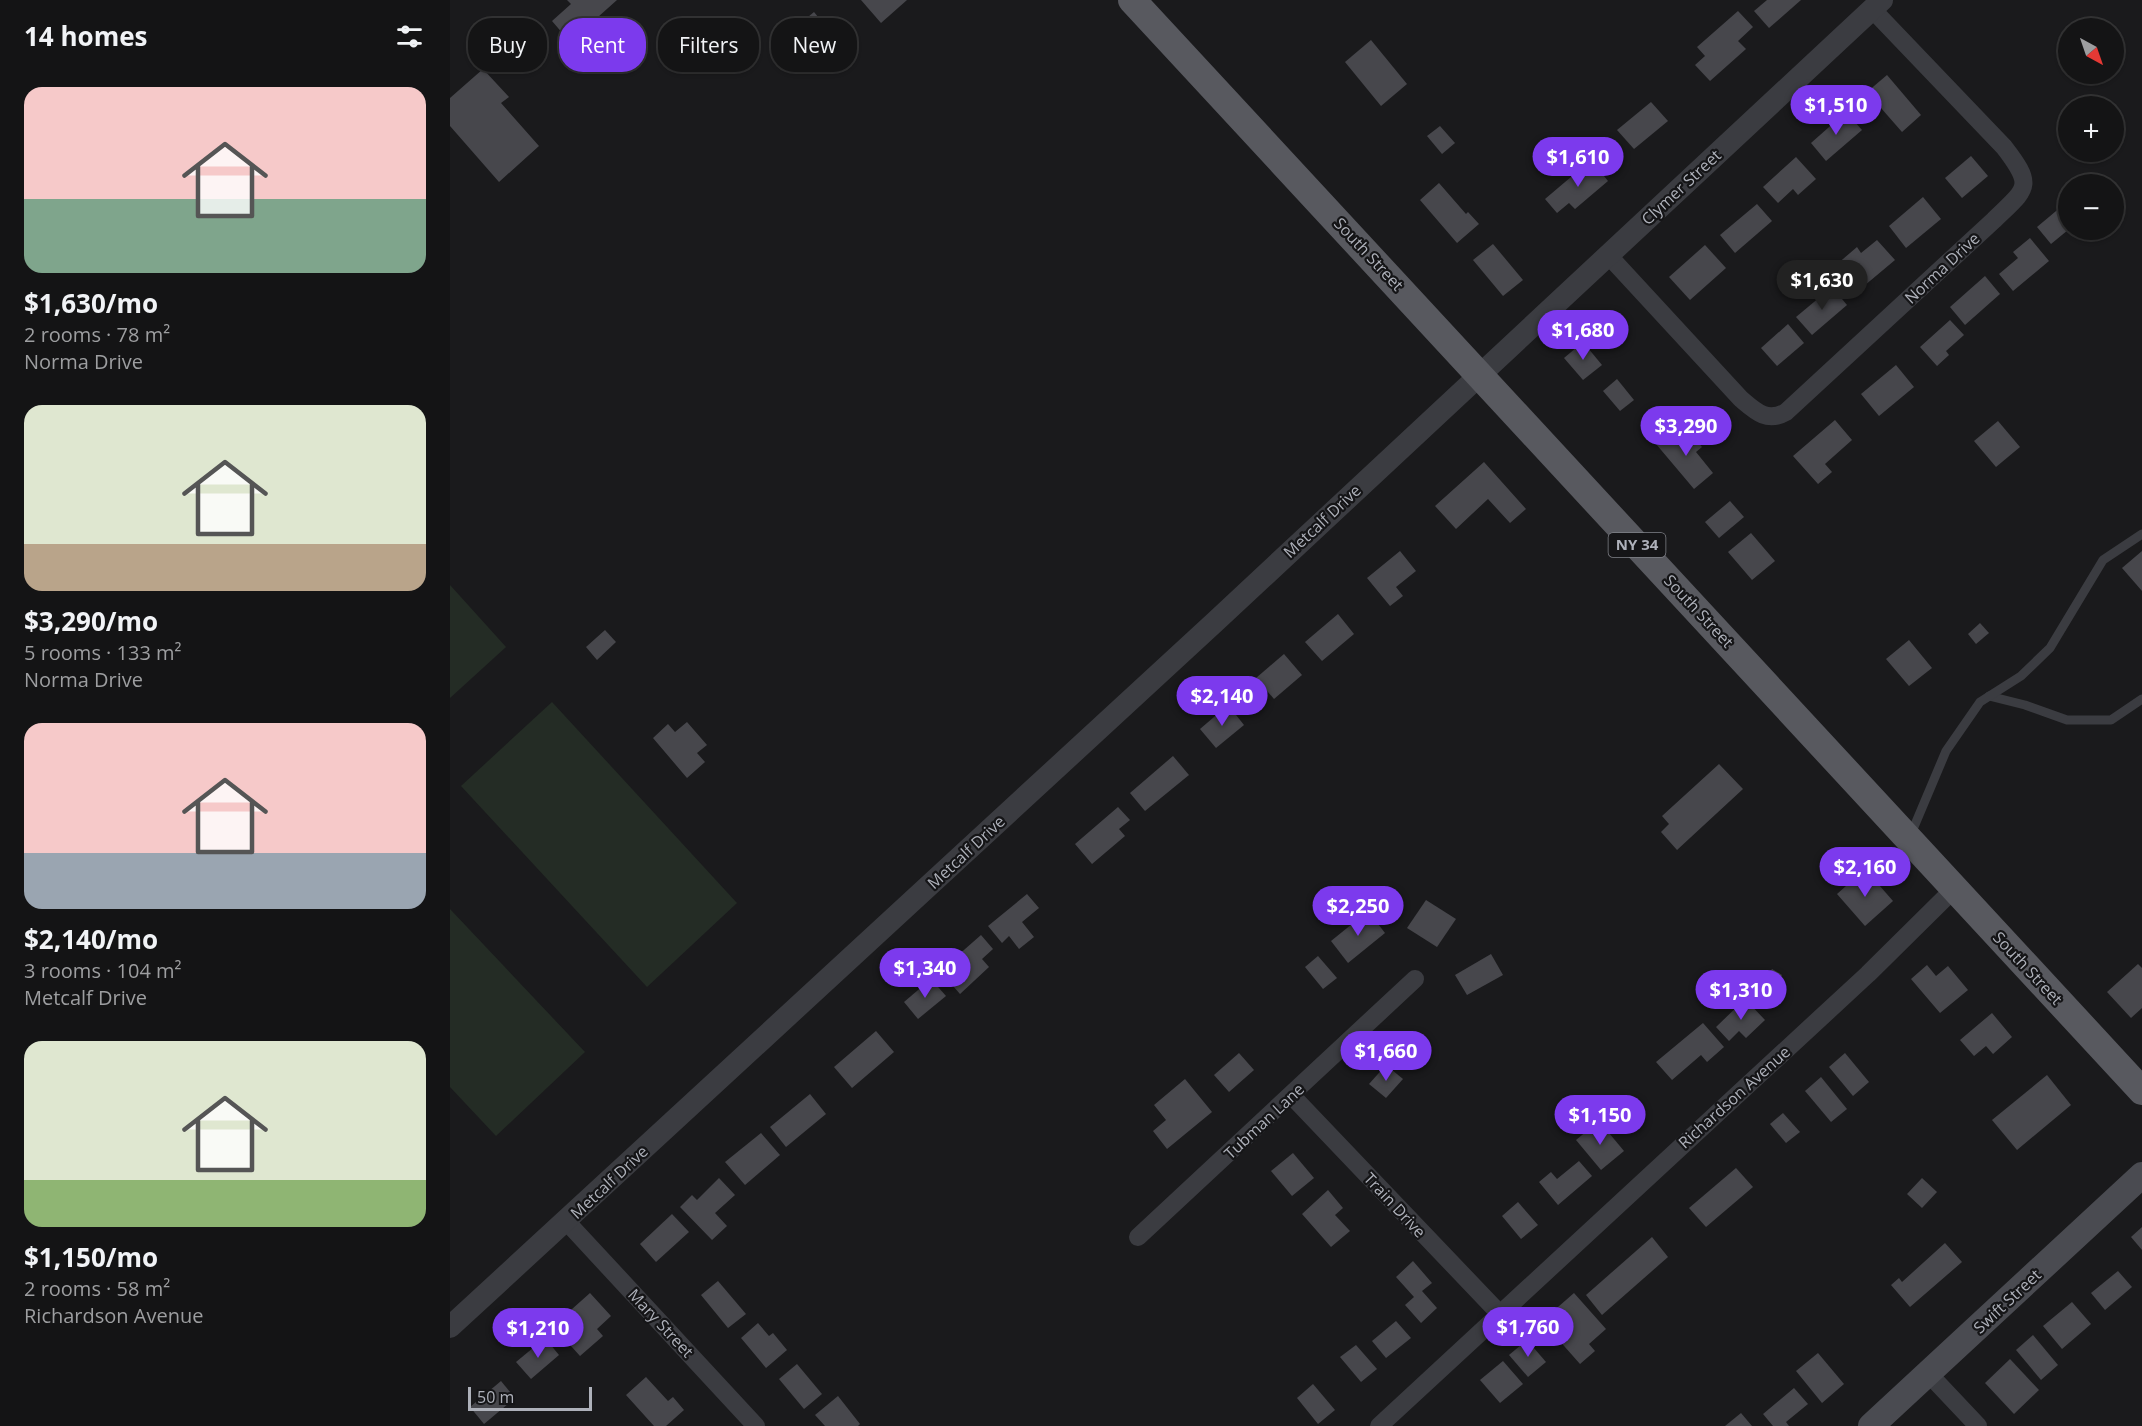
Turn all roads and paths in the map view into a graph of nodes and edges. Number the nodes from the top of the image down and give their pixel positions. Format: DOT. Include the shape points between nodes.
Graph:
graph roads {
  1 [pos="1132,0"];
  2 [pos="1877,5"];
  3 [pos="1608,255"];
  4 [pos="1479,374"];
  5 [pos="2142,534"];
  6 [pos="1989,696"];
  7 [pos="2142,699"];
  8 [pos="1909,839"];
  9 [pos="1955,888"];
  10 [pos="1415,979"];
  11 [pos="2142,1091"];
  12 [pos="1292,1095"];
  13 [pos="2142,1175"];
  14 [pos="566,1221"];
  15 [pos="1138,1237"];
  16 [pos="1499,1313"];
  17 [pos="450,1327"];
  18 [pos="1928,1373"];
  19 [pos="748,1423"];
  20 [pos="1379,1426"];
  21 [pos="1871,1426"];
  22 [pos="1978,1426"];
  1 -- 4 [label="main road, South Street / NY 34"];
  2 -- 3 [label="street, Clymer Street"];
  2 -- 3 [label="street, Norma Drive" via="2020,168 2022,190 1994,220 1786,412 1775,417 1763,416 1741,399"];
  3 -- 4 [label="street, Clymer Street"];
  4 -- 8 [label="main road, South Street / NY 34"];
  4 -- 14 [label="street, Metcalf Drive"];
  5 -- 6 [label="lane" via="2103,560 2050,648 2020,676"];
  6 -- 7 [label="lane" via="2067,720 2111,720"];
  6 -- 8 [label="lane" via="1980,702 1946,751"];
  8 -- 9 [label="main road, South Street / NY 34"];
  9 -- 11 [label="main road, South Street / NY 34"];
  9 -- 16 [label="street, Richardson Avenue" via="1868,974"];
  10 -- 12 [label="street, Tubman Lane"];
  12 -- 15 [label="street, Tubman Lane"];
  12 -- 16 [label="street, Train Drive"];
  13 -- 18 [label="main road, Swift Street"];
  14 -- 17 [label="street, Metcalf Drive"];
  14 -- 19 [label="street, Mary Street"];
  16 -- 20 [label="street, Richardson Avenue"];
  18 -- 21 [label="main road, Swift Street"];
  18 -- 22 [label="street"];
}
